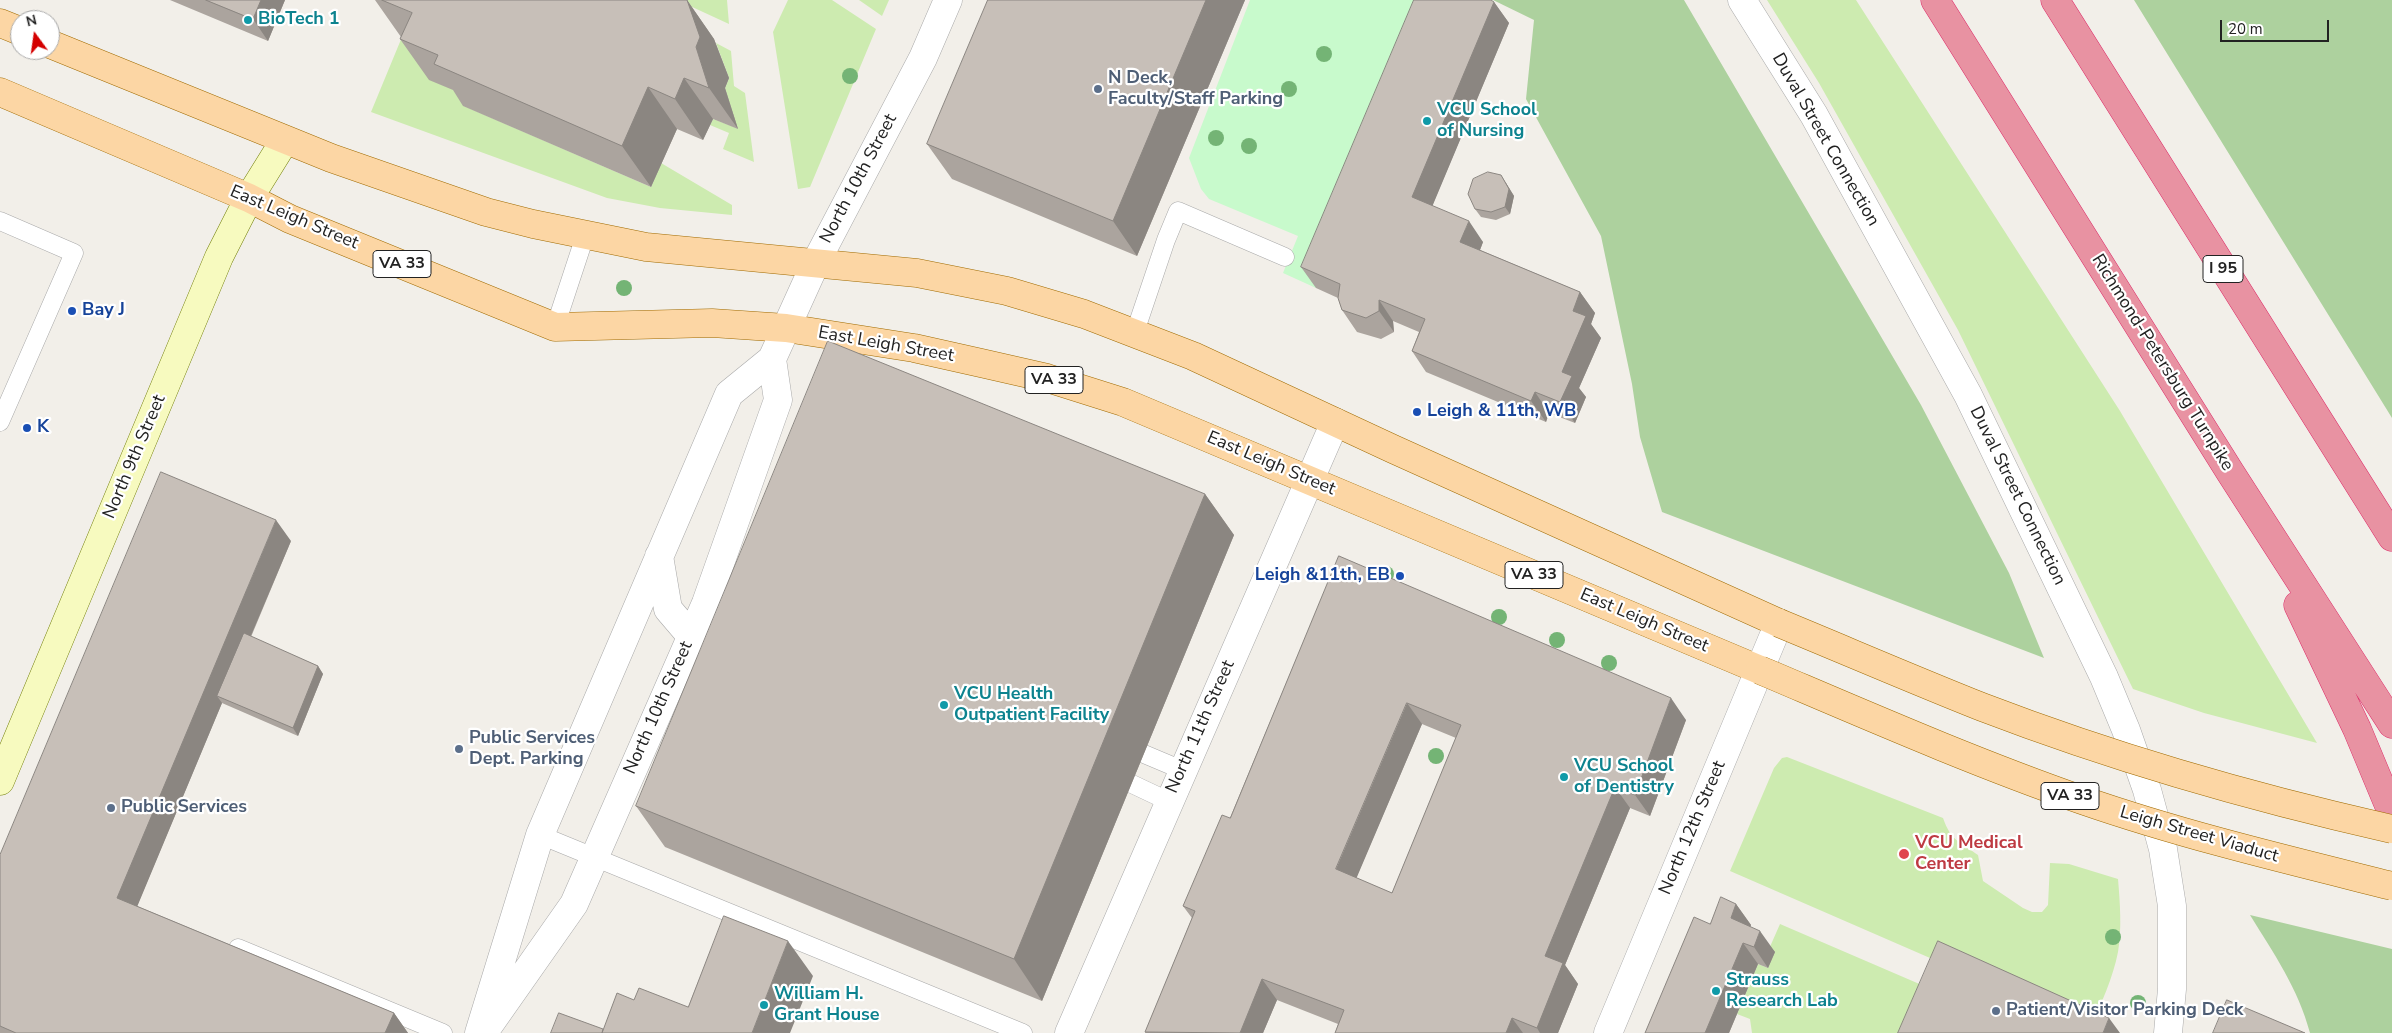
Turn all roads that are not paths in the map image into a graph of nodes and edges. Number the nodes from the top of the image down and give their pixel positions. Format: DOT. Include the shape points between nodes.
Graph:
graph roads {
  1 [pos="948,0"];
  2 [pos="1742,0"];
  3 [pos="1934,0"];
  4 [pos="2055,0"];
  5 [pos="60,48"];
  6 [pos="0,92"];
  7 [pos="284,140"];
  8 [pos="249,198"];
  9 [pos="0,221"];
  10 [pos="585,236"];
  11 [pos="1285,257"];
  12 [pos="816,262"];
  13 [pos="555,327"];
  14 [pos="786,328"];
  15 [pos="1135,332"];
  16 [pos="772,359"];
  17 [pos="0,422"];
  18 [pos="1334,422"];
  19 [pos="2230,472"];
  20 [pos="1309,480"];
  21 [pos="2392,537"];
  22 [pos="658,556"];
  23 [pos="1779,623"];
  24 [pos="698,639"];
  25 [pos="1760,670"];
  26 [pos="2392,724"];
  27 [pos="1144,754"];
  28 [pos="1182,770"];
  29 [pos="0,781"];
  30 [pos="1132,784"];
  31 [pos="1168,801"];
  32 [pos="2392,813"];
  33 [pos="2392,829"];
  34 [pos="540,836"];
  35 [pos="594,857"];
  36 [pos="2392,886"];
  37 [pos="238,948"];
  38 [pos="444,1033"];
  39 [pos="479,1033"];
  40 [pos="484,1033"];
  41 [pos="1023,1033"];
  42 [pos="1069,1033"];
  43 [pos="1608,1033"];
  44 [pos="2168,1033"];
  1 -- 12 [label="street, North 10th Street" via="923,58"];
  2 -- 44 [label="street, Duval Street Connection" via="1814,115 1968,395 2104,677 2126,730 2148,790 2172,906"];
  3 -- 19 [label="highway, Richmond-Petersburg Turnpike"];
  4 -- 21 [label="highway, I 95"];
  5 -- 7 [label="main road"];
  6 -- 8 [label="main road, East Leigh Street / VA 33"];
  7 -- 8 [label="main road, North 9th Street"];
  7 -- 10 [label="main road" via="486,212"];
  8 -- 13 [label="main road, East Leigh Street / VA 33" via="290,219"];
  8 -- 29 [label="main road, North 9th Street" via="219,257"];
  9 -- 17 [label="lane" via="74,253"];
  10 -- 12 [label="main road" via="703,254"];
  10 -- 13 [label="lane"];
  11 -- 15 [label="lane" via="1178,211"];
  12 -- 14 [label="street, North 10th Street"];
  12 -- 15 [label="main road" via="966,282 1050,303"];
  13 -- 14 [label="main road, East Leigh Street / VA 33" via="712,323"];
  14 -- 16 [label="street, North 10th Street"];
  14 -- 20 [label="main road, East Leigh Street / VA 33" via="914,348 1047,378 1131,406"];
  15 -- 18 [label="main road"];
  16 -- 22 [label="street, North 10th Street" via="728,394 677,519"];
  16 -- 24 [label="street, North 10th Street" via="778,400 713,606"];
  18 -- 20 [label="street, North 11th Street"];
  18 -- 23 [label="main road"];
  19 -- 26 [label="highway, Richmond-Petersburg Turnpike"];
  19 -- 32 [label="highway" via="2297,602 2357,729"];
  20 -- 25 [label="main road, East Leigh Street / VA 33"];
  20 -- 28 [label="street, North 11th Street"];
  22 -- 24 [label="street" via="668,609"];
  22 -- 34 [label="street, North 10th Street"];
  23 -- 25 [label="street, North 12th Street"];
  23 -- 33 [label="main road, bridge" via="1984,707 2114,752 2237,789"];
  24 -- 35 [label="street, North 10th Street"];
  25 -- 36 [label="main road, Leigh Street Viaduct / VA 33, bridge" via="2082,800 2266,854"];
  25 -- 43 [label="street, North 12th Street"];
  27 -- 28 [label="lane"];
  28 -- 31 [label="street, North 11th Street"];
  30 -- 31 [label="lane"];
  31 -- 42 [label="street, North 11th Street"];
  34 -- 35 [label="lane"];
  34 -- 39 [label="street, North 10th Street"];
  35 -- 40 [label="street, North 10th Street" via="574,904"];
  35 -- 41 [label="lane"];
  37 -- 38 [label="lane"];
}
